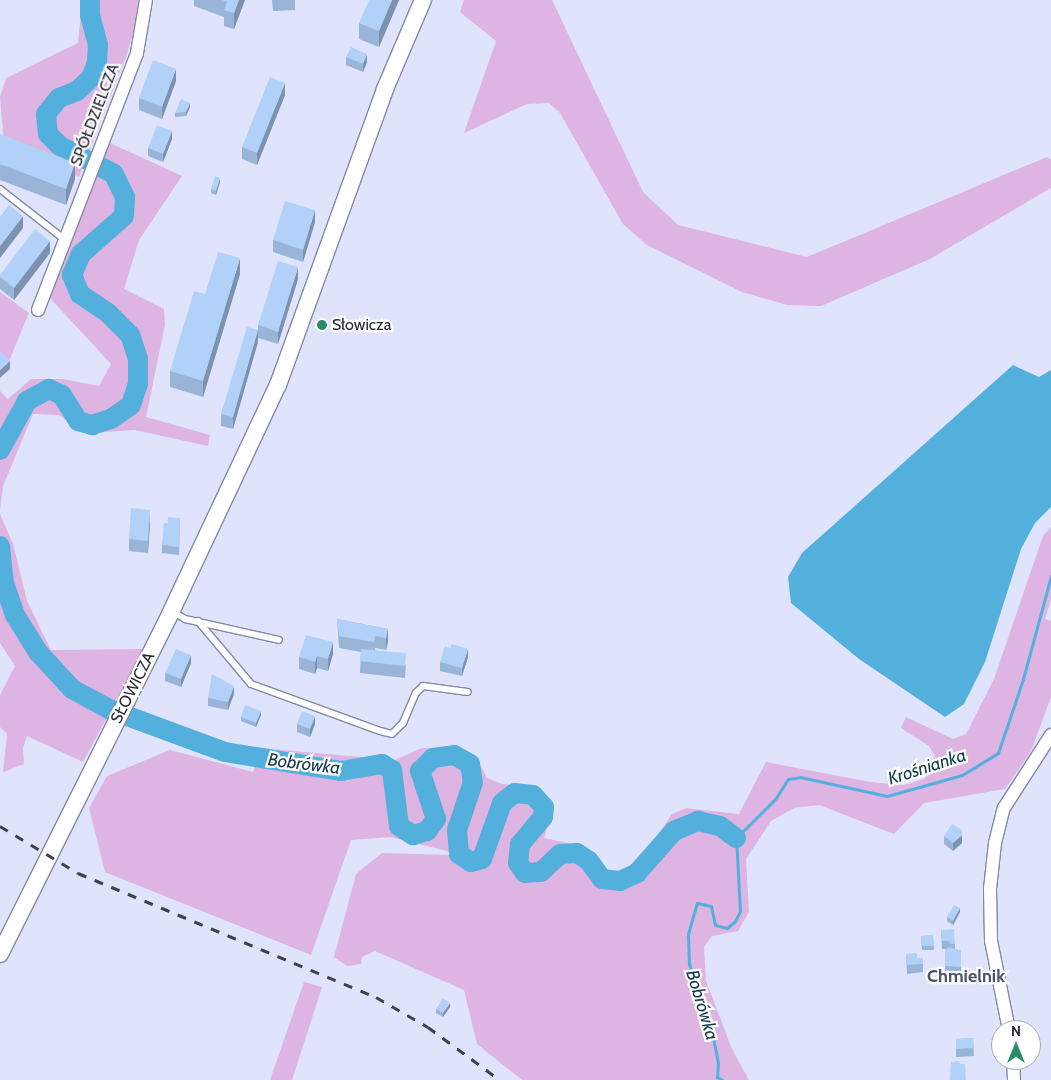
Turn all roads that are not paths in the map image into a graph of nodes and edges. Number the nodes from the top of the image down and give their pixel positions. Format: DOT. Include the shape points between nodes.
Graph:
graph roads {
  1 [pos="146,0"];
  2 [pos="423,0"];
  3 [pos="0,189"];
  4 [pos="64,239"];
  5 [pos="38,310"];
  6 [pos="172,612"];
  7 [pos="198,620"];
  8 [pos="278,640"];
  9 [pos="468,692"];
  10 [pos="1051,735"];
  11 [pos="0,954"];
  12 [pos="1007,1020"];
  1 -- 4 [label="street, SPÓŁDZIELCZA" via="137,53"];
  2 -- 6 [label="street, SŁOWICZA" via="385,88 278,385"];
  3 -- 4 [label="lane"];
  4 -- 5 [label="street, SPÓŁDZIELCZA"];
  6 -- 7 [label="lane" via="185,619"];
  6 -- 11 [label="street, SŁOWICZA"];
  7 -- 8 [label="lane"];
  7 -- 9 [label="lane" via="251,684 380,731 392,734 403,722 416,693 423,686"];
  10 -- 12 [label="street" via="1004,808 995,843 990,889 991,941"];
}
